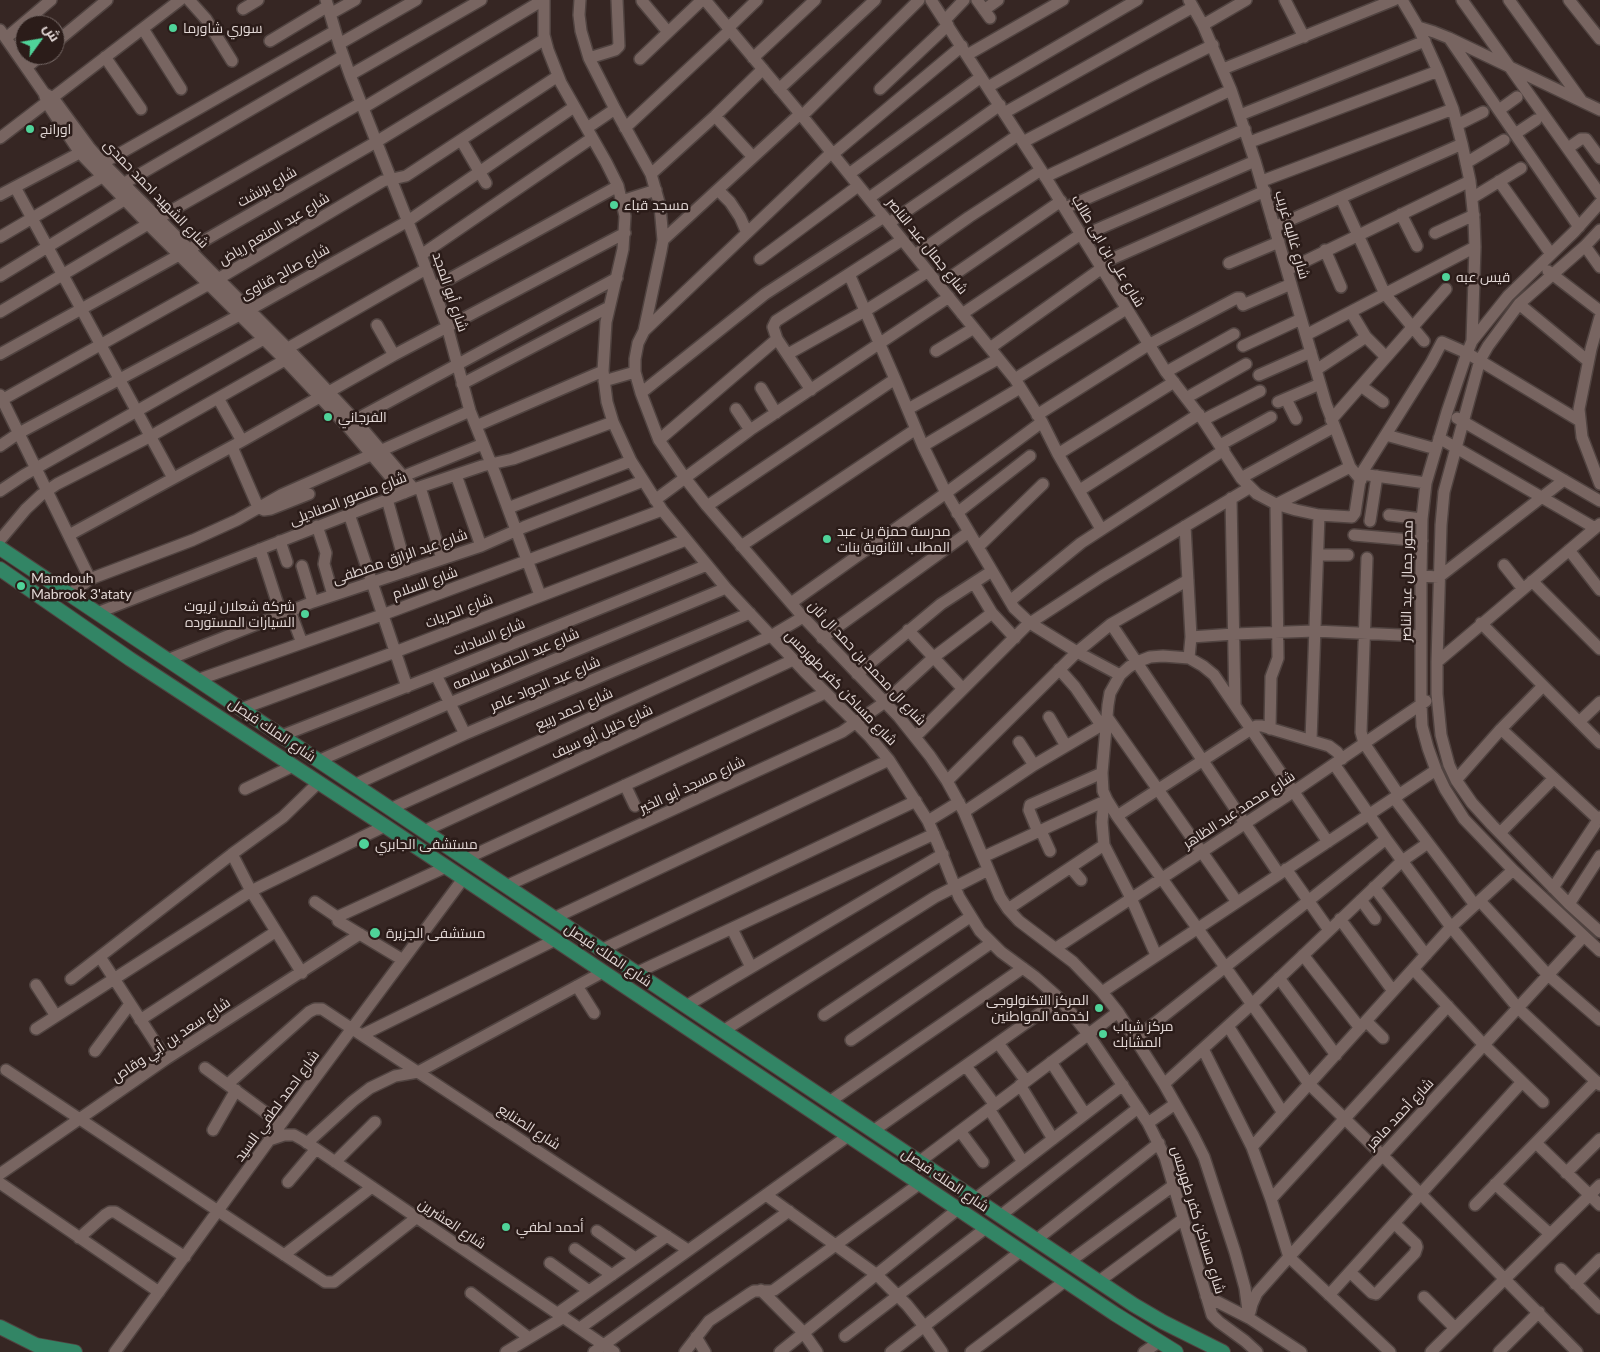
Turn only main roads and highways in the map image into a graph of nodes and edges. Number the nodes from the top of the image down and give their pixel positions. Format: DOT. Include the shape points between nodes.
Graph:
graph roads {
  1 [pos="0,548"];
  2 [pos="0,569"];
  3 [pos="117,626"];
  4 [pos="103,640"];
  5 [pos="143,643"];
  6 [pos="130,659"];
  7 [pos="736,1040"];
  8 [pos="760,1055"];
  9 [pos="728,1056"];
  10 [pos="753,1072"];
  11 [pos="0,1327"];
  12 [pos="75,1352"];
  13 [pos="1176,1352"];
  14 [pos="1223,1352"];
  1 -- 3 [label="main road, شارع الملك فيصل"];
  2 -- 4 [label="main road, شارع الملك فيصل"];
  3 -- 4 [label="main road" via="110,640"];
  3 -- 5 [label="main road, شارع الملك فيصل"];
  4 -- 6 [label="main road, شارع الملك فيصل"];
  5 -- 6 [label="main road" via="132,649"];
  5 -- 7 [label="main road, شارع الملك فيصل"];
  6 -- 9 [label="main road, شارع الملك فيصل"];
  7 -- 8 [label="main road, شارع الملك فيصل"];
  7 -- 9 [label="main road" via="738,1051"];
  8 -- 10 [label="main road" via="753,1060"];
  8 -- 14 [label="main road, شارع الملك فيصل" via="1098,1282 1163,1322"];
  9 -- 10 [label="main road, شارع الملك فيصل"];
  10 -- 13 [label="main road, شارع الملك فيصل"];
  11 -- 12 [label="main road" via="43,1348"];
}
